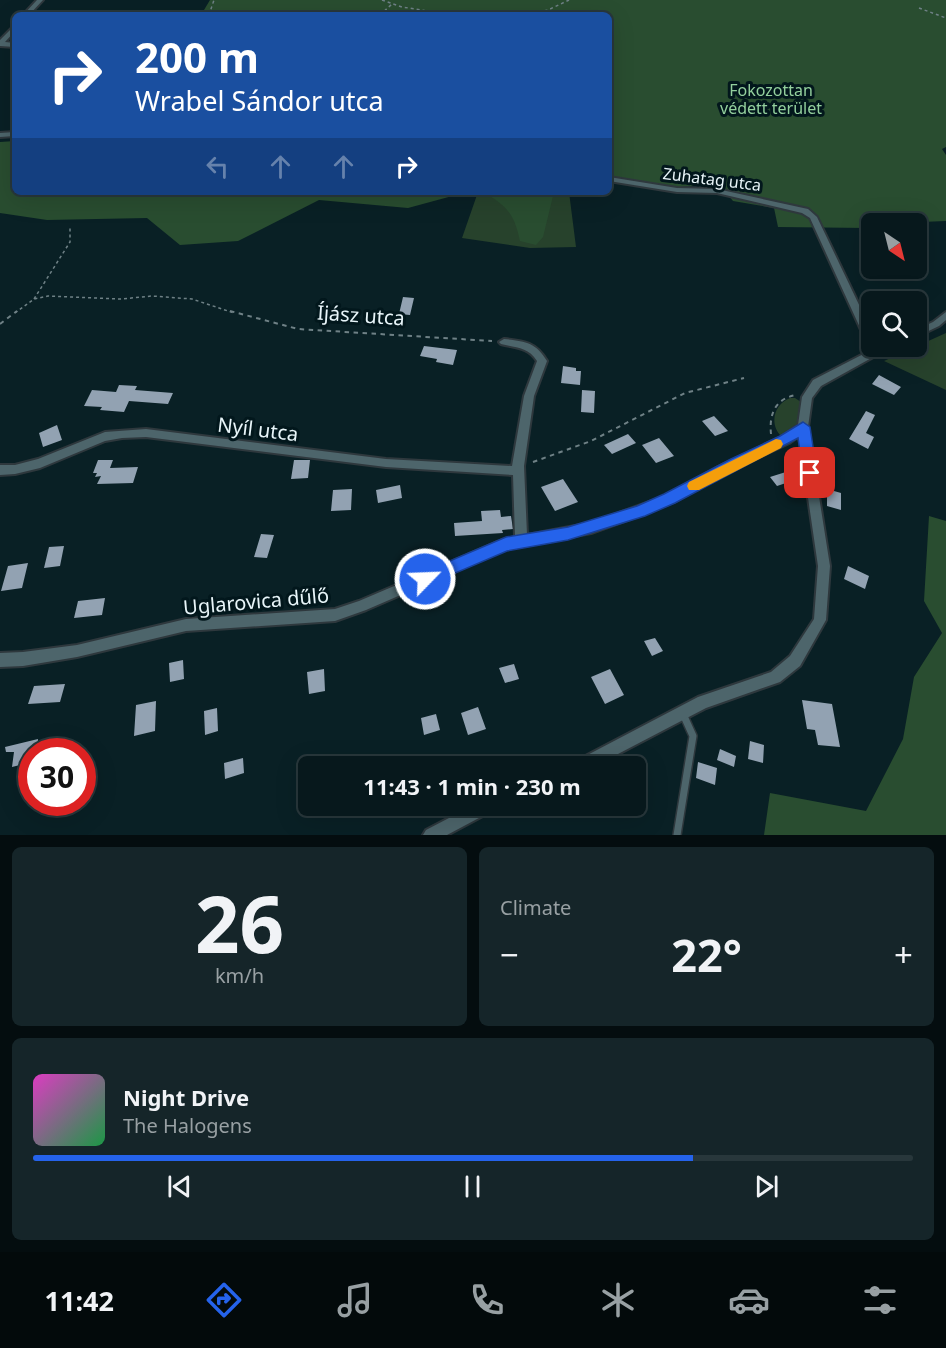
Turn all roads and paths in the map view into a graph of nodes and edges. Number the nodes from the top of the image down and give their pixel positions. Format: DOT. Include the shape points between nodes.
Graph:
graph roads {
  1 [pos="39,0"];
  2 [pos="382,0"];
  3 [pos="569,0"];
  4 [pos="392,4"];
  5 [pos="919,8"];
  6 [pos="29,12"];
  7 [pos="383,12"];
  8 [pos="437,12"];
  9 [pos="540,12"];
  10 [pos="946,18"];
  11 [pos="12,30"];
  12 [pos="0,44"];
  13 [pos="612,180"];
  14 [pos="70,228"];
  15 [pos="34,298"];
  16 [pos="946,315"];
  17 [pos="861,321"];
  18 [pos="0,324"];
  19 [pos="927,328"];
  20 [pos="504,342"];
  21 [pos="861,355"];
  22 [pos="744,378"];
  23 [pos="807,397"];
  24 [pos="803,427"];
  25 [pos="774,445"];
  26 [pos="518,468"];
  27 [pos="0,470"];
  28 [pos="521,540"];
  29 [pos="0,660"];
  30 [pos="683,714"];
  31 [pos="601,756"];
  32 [pos="468,816"];
  33 [pos="431,835"];
  34 [pos="677,835"];
  1 -- 6 [label="street"];
  2 -- 4 [label="path"];
  3 -- 9 [label="path"];
  4 -- 7 [label="path"];
  4 -- 8 [label="path"];
  5 -- 10 [label="path"];
  11 -- 12 [label="street"];
  13 -- 17 [label="street, Zuhatag utca" via="677,190 717,191 805,211 813,216"];
  14 -- 15 [label="path" via="70,242"];
  15 -- 18 [label="path"];
  15 -- 20 [label="path, Íjász utca" via="192,299 298,329"];
  16 -- 19 [label="street"];
  20 -- 26 [label="street" via="528,345 542,361 529,396"];
  21 -- 23 [label="street" via="817,383"];
  22 -- 26 [label="path" via="688,392 604,435"];
  23 -- 24 [label="street"];
  23 -- 25 [label="path" via="790,395 775,405 770,419"];
  24 -- 25 [label="street, Uglarovica dűlő"];
  24 -- 30 [label="street" via="824,566 820,620 795,661 776,677 704,702"];
  25 -- 28 [label="street, Uglarovica dűlő" via="640,511 579,530"];
  26 -- 27 [label="street, Nyíl utca" via="386,463 121,433 99,438 39,465"];
  26 -- 28 [label="street"];
  28 -- 29 [label="street, Uglarovica dűlő" via="334,615 186,625 77,651"];
  30 -- 31 [label="street"];
  30 -- 34 [label="lane" via="693,736"];
  32 -- 33 [label="street"];
}
